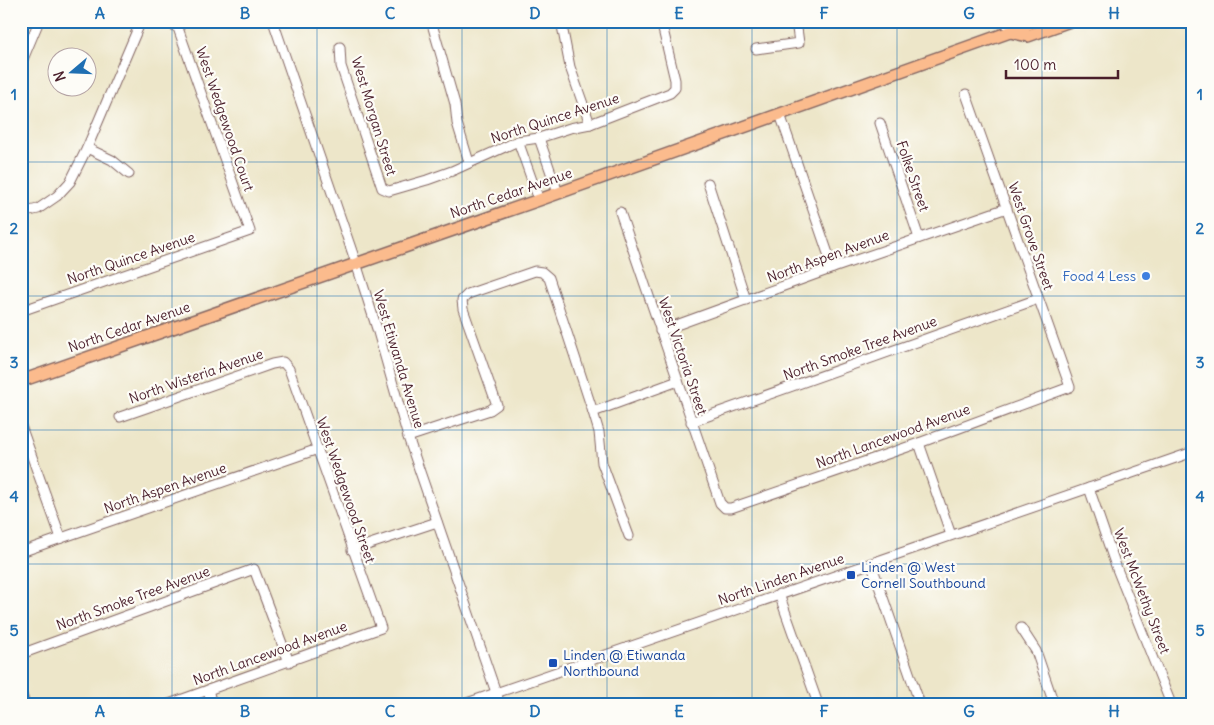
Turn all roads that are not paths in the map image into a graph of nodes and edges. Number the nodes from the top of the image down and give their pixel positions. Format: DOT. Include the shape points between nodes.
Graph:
graph roads {
  1 [pos="39,21"];
  2 [pos="142,21"];
  3 [pos="166,21"];
  4 [pos="273,21"];
  5 [pos="561,21"];
  6 [pos="661,21"];
  7 [pos="796,21"];
  8 [pos="1036,21"];
  9 [pos="1070,21"];
  10 [pos="432,24"];
  11 [pos="1054,25"];
  12 [pos="1008,27"];
  13 [pos="340,47"];
  14 [pos="756,49"];
  15 [pos="21,64"];
  16 [pos="966,94"];
  17 [pos="780,114"];
  18 [pos="880,123"];
  19 [pos="590,124"];
  20 [pos="539,138"];
  21 [pos="518,141"];
  22 [pos="87,148"];
  23 [pos="469,162"];
  24 [pos="129,174"];
  25 [pos="708,183"];
  26 [pos="386,191"];
  27 [pos="558,193"];
  28 [pos="539,200"];
  29 [pos="1007,208"];
  30 [pos="620,212"];
  31 [pos="21,213"];
  32 [pos="250,231"];
  33 [pos="919,238"];
  34 [pos="356,263"];
  35 [pos="833,268"];
  36 [pos="1038,299"];
  37 [pos="746,300"];
  38 [pos="21,312"];
  39 [pos="660,331"];
  40 [pos="282,362"];
  41 [pos="21,381"];
  42 [pos="678,381"];
  43 [pos="1070,387"];
  44 [pos="593,412"];
  45 [pos="120,417"];
  46 [pos="692,422"];
  47 [pos="21,426"];
  48 [pos="408,437"];
  49 [pos="919,443"];
  50 [pos="318,449"];
  51 [pos="1193,452"];
  52 [pos="1089,488"];
  53 [pos="725,508"];
  54 [pos="437,522"];
  55 [pos="950,535"];
  56 [pos="629,536"];
  57 [pos="61,538"];
  58 [pos="352,550"];
  59 [pos="21,552"];
  60 [pos="871,563"];
  61 [pos="779,594"];
  62 [pos="381,628"];
  63 [pos="1021,628"];
  64 [pos="21,654"];
  65 [pos="289,662"];
  66 [pos="208,690"];
  67 [pos="21,692"];
  68 [pos="496,692"];
  69 [pos="1170,702"];
  70 [pos="25,704"];
  71 [pos="169,704"];
  72 [pos="212,704"];
  73 [pos="464,704"];
  74 [pos="500,704"];
  75 [pos="818,704"];
  76 [pos="920,704"];
  77 [pos="1054,704"];
  78 [pos="1160,704"];
  1 -- 15 [label="street"];
  2 -- 22 [label="street"];
  3 -- 32 [label="street, West Wedgewood Court" via="178,28"];
  4 -- 34 [label="street, West Etiwanda Avenue"];
  5 -- 19 [label="street" via="571,70"];
  6 -- 19 [label="street, North Quince Avenue" via="676,88"];
  7 -- 14 [label="street" via="799,43"];
  8 -- 12 [label="main road, North Cedar Avenue"];
  9 -- 11 [label="main road, North Cedar Avenue"];
  10 -- 23 [label="street"];
  11 -- 12 [label="main road, North Cedar Avenue" via="1028,36"];
  12 -- 17 [label="main road, North Cedar Avenue"];
  13 -- 26 [label="street, West Morgan Street" via="341,66 382,188"];
  16 -- 29 [label="street, West Grove Street"];
  17 -- 27 [label="main road, North Cedar Avenue"];
  17 -- 35 [label="street"];
  18 -- 33 [label="street, Folke Street"];
  19 -- 20 [label="street, North Quince Avenue"];
  20 -- 21 [label="street, North Quince Avenue"];
  20 -- 27 [label="street"];
  21 -- 23 [label="street, North Quince Avenue"];
  21 -- 28 [label="street"];
  22 -- 24 [label="street" via="112,160"];
  22 -- 31 [label="street" via="70,182 57,196 38,209"];
  23 -- 26 [label="street, North Quince Avenue" via="426,180"];
  25 -- 37 [label="street"];
  27 -- 28 [label="main road, North Cedar Avenue"];
  28 -- 34 [label="main road, North Cedar Avenue"];
  29 -- 33 [label="street, North Aspen Avenue"];
  29 -- 36 [label="street, West Grove Street"];
  30 -- 39 [label="street, West Victoria Street"];
  32 -- 38 [label="street, North Quince Avenue"];
  33 -- 35 [label="street, North Aspen Avenue"];
  34 -- 41 [label="main road, North Cedar Avenue"];
  34 -- 48 [label="street, West Etiwanda Avenue"];
  35 -- 37 [label="street, North Aspen Avenue"];
  36 -- 43 [label="street, West Grove Street"];
  36 -- 46 [label="street, North Smoke Tree Avenue"];
  37 -- 39 [label="street, North Aspen Avenue"];
  39 -- 42 [label="street, West Victoria Street"];
  40 -- 45 [label="street, North Wisteria Avenue"];
  40 -- 50 [label="street, West Wedgewood Street" via="289,369"];
  42 -- 44 [label="street"];
  42 -- 46 [label="street, West Victoria Street"];
  43 -- 49 [label="street, North Lancewood Avenue"];
  44 -- 48 [label="street" via="549,278 535,271 468,294 462,300 497,405"];
  44 -- 56 [label="street" via="602,463"];
  46 -- 53 [label="street, West Victoria Street" via="720,503"];
  47 -- 57 [label="street"];
  48 -- 54 [label="street, West Etiwanda Avenue"];
  49 -- 53 [label="street, North Lancewood Avenue"];
  49 -- 55 [label="street"];
  50 -- 57 [label="street, North Aspen Avenue"];
  50 -- 58 [label="street, West Wedgewood Street"];
  51 -- 52 [label="street, North Linden Avenue"];
  52 -- 55 [label="street, North Linden Avenue"];
  52 -- 69 [label="street, West McWethy Street"];
  54 -- 58 [label="street"];
  54 -- 68 [label="street, West Etiwanda Avenue"];
  55 -- 60 [label="street, North Linden Avenue"];
  57 -- 59 [label="street, North Aspen Avenue"];
  58 -- 62 [label="street, West Wedgewood Street"];
  60 -- 61 [label="street, North Linden Avenue"];
  60 -- 76 [label="street"];
  61 -- 68 [label="street, North Linden Avenue"];
  61 -- 75 [label="street"];
  62 -- 65 [label="street, North Lancewood Avenue"];
  63 -- 77 [label="street" via="1036,651"];
  64 -- 65 [label="street, North Smoke Tree Avenue" via="254,569"];
  65 -- 66 [label="street, North Lancewood Avenue"];
  66 -- 71 [label="street, North Lancewood Avenue"];
  66 -- 72 [label="street"];
  67 -- 70 [label="street"];
  68 -- 73 [label="street, North Linden Avenue"];
  68 -- 74 [label="street, West Etiwanda Avenue"];
  69 -- 78 [label="street"];
}
